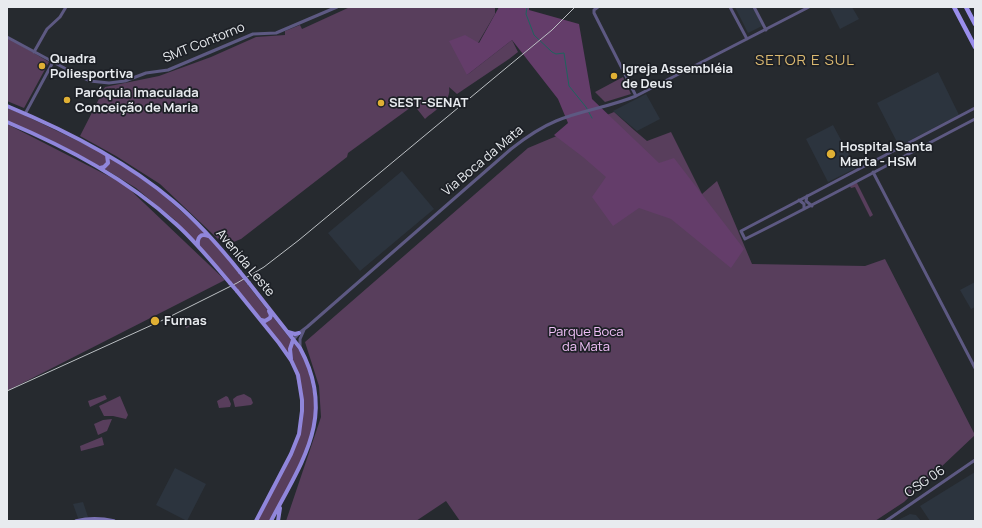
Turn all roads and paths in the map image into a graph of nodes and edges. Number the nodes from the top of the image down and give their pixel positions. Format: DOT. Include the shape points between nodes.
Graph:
graph roads {
  1 [pos="66,7"];
  2 [pos="337,7"];
  3 [pos="598,7"];
  4 [pos="730,7"];
  5 [pos="754,7"];
  6 [pos="809,7"];
  7 [pos="954,7"];
  8 [pos="966,7"];
  9 [pos="975,24"];
  10 [pos="766,30"];
  11 [pos="7,37"];
  12 [pos="747,39"];
  13 [pos="975,47"];
  14 [pos="34,52"];
  15 [pos="53,62"];
  16 [pos="636,96"];
  17 [pos="7,106"];
  18 [pos="975,108"];
  19 [pos="26,114"];
  20 [pos="975,119"];
  21 [pos="7,122"];
  22 [pos="107,155"];
  23 [pos="870,162"];
  24 [pos="866,165"];
  25 [pos="100,168"];
  26 [pos="871,171"];
  27 [pos="808,195"];
  28 [pos="798,200"];
  29 [pos="812,206"];
  30 [pos="804,209"];
  31 [pos="210,236"];
  32 [pos="198,246"];
  33 [pos="266,304"];
  34 [pos="261,320"];
  35 [pos="307,327"];
  36 [pos="287,331"];
  37 [pos="299,333"];
  38 [pos="293,340"];
  39 [pos="300,348"];
  40 [pos="291,360"];
  41 [pos="975,368"];
  42 [pos="975,460"];
  43 [pos="281,503"];
  44 [pos="76,521"];
  45 [pos="114,521"];
  46 [pos="256,521"];
  47 [pos="271,521"];
  48 [pos="278,521"];
  49 [pos="886,521"];
  1 -- 14 [label="street" via="47,29"];
  2 -- 15 [label="street, SMT Contorno" via="279,32 253,34 168,70 146,73 118,82 100,82 81,77"];
  3 -- 16 [label="street" via="594,13"];
  4 -- 12 [label="street"];
  5 -- 10 [label="street"];
  6 -- 10 [label="street, Via Boca da Mata"];
  7 -- 13 [label="highway"];
  8 -- 9 [label="highway"];
  10 -- 12 [label="street, Via Boca da Mata"];
  11 -- 14 [label="street, SMT Contorno"];
  12 -- 16 [label="street, Via Boca da Mata"];
  14 -- 15 [label="street, SMT Contorno"];
  15 -- 19 [label="street"];
  16 -- 35 [label="street, Via Boca da Mata" via="569,116 530,134"];
  17 -- 19 [label="main road, Avenida Leste"];
  18 -- 23 [label="street"];
  19 -- 22 [label="main road, Avenida Leste"];
  20 -- 26 [label="street"];
  21 -- 25 [label="main road, Avenida Leste"];
  22 -- 25 [label="main road" via="108,163"];
  22 -- 31 [label="main road, Avenida Leste" via="163,192"];
  23 -- 24 [label="street"];
  23 -- 26 [label="street" via="874,167"];
  24 -- 26 [label="street"];
  24 -- 27 [label="street"];
  25 -- 32 [label="main road, Avenida Leste" via="159,209"];
  26 -- 29 [label="street"];
  26 -- 41 [label="street"];
  27 -- 28 [label="street"];
  27 -- 29 [label="street" via="806,200"];
  28 -- 30 [label="street" via="802,202"];
  28 -- 30 [label="street" via="741,231 744,239"];
  29 -- 30 [label="street"];
  31 -- 32 [label="main road" via="200,236"];
  31 -- 33 [label="main road, Avenida Leste, bridge"];
  32 -- 34 [label="main road, Avenida Leste, bridge"];
  33 -- 34 [label="main road" via="271,316 268,320"];
  33 -- 36 [label="main road, Avenida Leste"];
  34 -- 40 [label="main road, Avenida Leste"];
  35 -- 37 [label="street, Via Boca da Mata"];
  35 -- 39 [label="street, Via Boca da Mata" via="300,336"];
  36 -- 37 [label="main road" via="292,334"];
  36 -- 38 [label="main road, Avenida Leste"];
  37 -- 38 [label="street, Via Boca da Mata"];
  38 -- 39 [label="main road, Avenida Leste"];
  38 -- 40 [label="main road" via="290,349"];
  39 -- 43 [label="main road, Avenida Leste" via="314,383 315,426 306,452"];
  40 -- 46 [label="main road, Avenida Leste" via="301,390 299,434"];
  42 -- 49 [label="street, CSG 06"];
  43 -- 47 [label="main road, Avenida Leste"];
  43 -- 48 [label="main road"];
  44 -- 45 [label="main road"];
}
